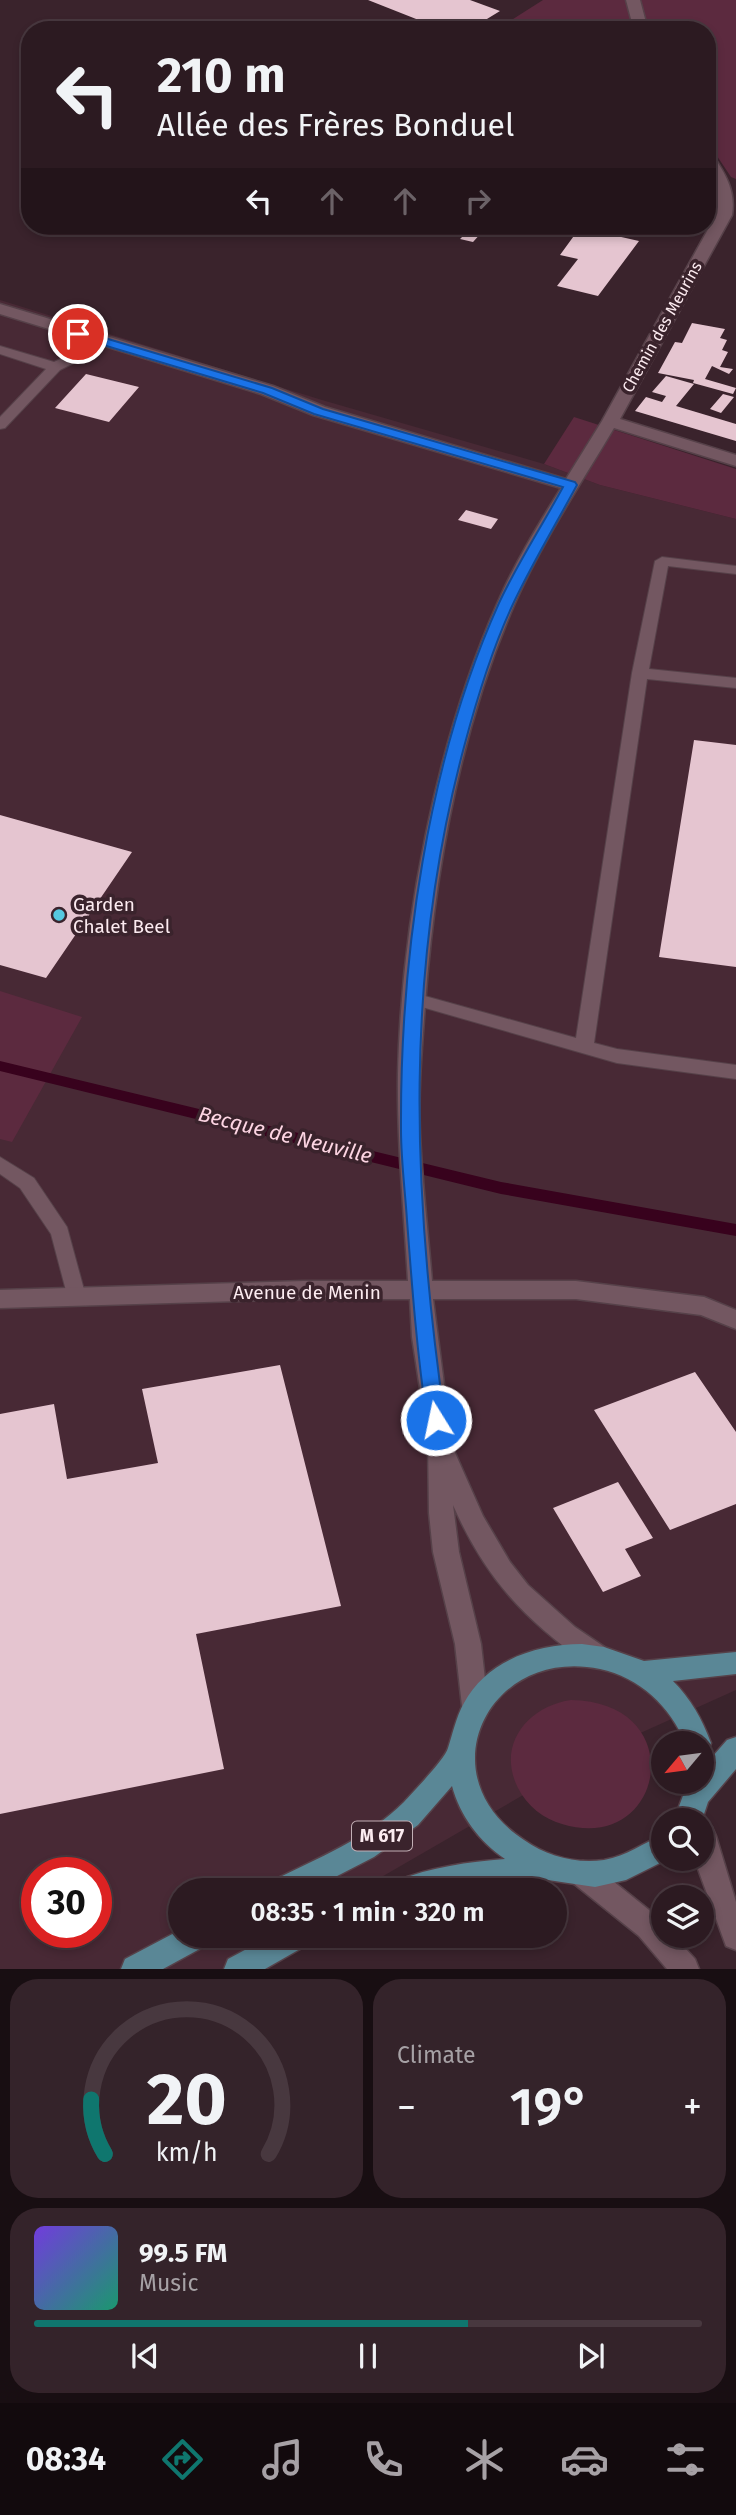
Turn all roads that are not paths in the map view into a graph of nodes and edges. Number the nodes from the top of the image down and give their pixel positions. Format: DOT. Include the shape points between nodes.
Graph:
graph roads {
  1 [pos="633,0"];
  2 [pos="639,21"];
  3 [pos="716,172"];
  4 [pos="716,229"];
  5 [pos="713,235"];
  6 [pos="0,309"];
  7 [pos="104,342"];
  8 [pos="0,349"];
  9 [pos="55,367"];
  10 [pos="610,421"];
  11 [pos="0,425"];
  12 [pos="736,461"];
  13 [pos="570,485"];
  14 [pos="736,570"];
  15 [pos="640,673"];
  16 [pos="736,683"];
  17 [pos="414,999"];
  18 [pos="584,1047"];
  19 [pos="736,1072"];
  20 [pos="0,1164"];
  21 [pos="421,1292"];
  22 [pos="76,1297"];
  23 [pos="0,1299"];
  24 [pos="736,1320"];
  25 [pos="440,1441"];
  26 [pos="597,1656"];
  27 [pos="736,1663"];
  28 [pos="643,1673"];
  29 [pos="475,1706"];
  30 [pos="692,1731"];
  31 [pos="736,1749"];
  32 [pos="461,1753"];
  33 [pos="697,1800"];
  34 [pos="651,1855"];
  35 [pos="548,1868"];
  36 [pos="711,1871"];
  37 [pos="583,1874"];
  38 [pos="305,1878"];
  39 [pos="452,1878"];
  40 [pos="736,1937"];
  41 [pos="174,1948"];
  42 [pos="276,1948"];
  43 [pos="135,1969"];
  44 [pos="238,1969"];
  45 [pos="685,1969"];
  1 -- 2 [label="street"];
  3 -- 4 [label="street, Chemin des Meurins" via="727,197"];
  5 -- 10 [label="street, Chemin des Meurins"];
  6 -- 7 [label="street"];
  7 -- 9 [label="lane"];
  7 -- 13 [label="street"];
  8 -- 9 [label="lane"];
  9 -- 11 [label="lane"];
  10 -- 12 [label="street"];
  10 -- 13 [label="street, Chemin des Meurins"];
  13 -- 17 [label="street, Chemin des Meurins" via="506,603 470,699 435,836"];
  14 -- 15 [label="lane" via="662,561"];
  15 -- 16 [label="lane"];
  15 -- 18 [label="lane"];
  17 -- 18 [label="lane"];
  17 -- 21 [label="street, Chemin des Meurins" via="409,1132"];
  18 -- 19 [label="lane" via="617,1056"];
  20 -- 22 [label="lane" via="27,1183 60,1231"];
  21 -- 22 [label="street, Avenue de Menin" via="304,1290"];
  21 -- 24 [label="street, Avenue de Menin" via="576,1290 704,1306"];
  21 -- 25 [label="street, Chemin des Meurins"];
  22 -- 23 [label="street, Avenue de Menin"];
  25 -- 26 [label="street, Chemin des Meurins" via="467,1512 502,1575 537,1612"];
  25 -- 29 [label="street, Chemin des Meurins" via="446,1552 468,1644"];
  26 -- 28 [label="main road"];
  26 -- 29 [label="main road" via="561,1656 526,1664 497,1681"];
  27 -- 28 [label="main road"];
  28 -- 30 [label="main road" via="680,1706"];
  29 -- 32 [label="main road"];
  31 -- 33 [label="main road"];
  32 -- 35 [label="main road" via="463,1785 488,1829 515,1852"];
  32 -- 38 [label="main road, M 617" via="424,1799 388,1832"];
  34 -- 37 [label="main road" via="619,1870"];
  35 -- 37 [label="main road"];
  35 -- 39 [label="main road"];
  36 -- 40 [label="street"];
  37 -- 45 [label="street" via="649,1927"];
  41 -- 43 [label="main road"];
  42 -- 44 [label="main road"];
}
